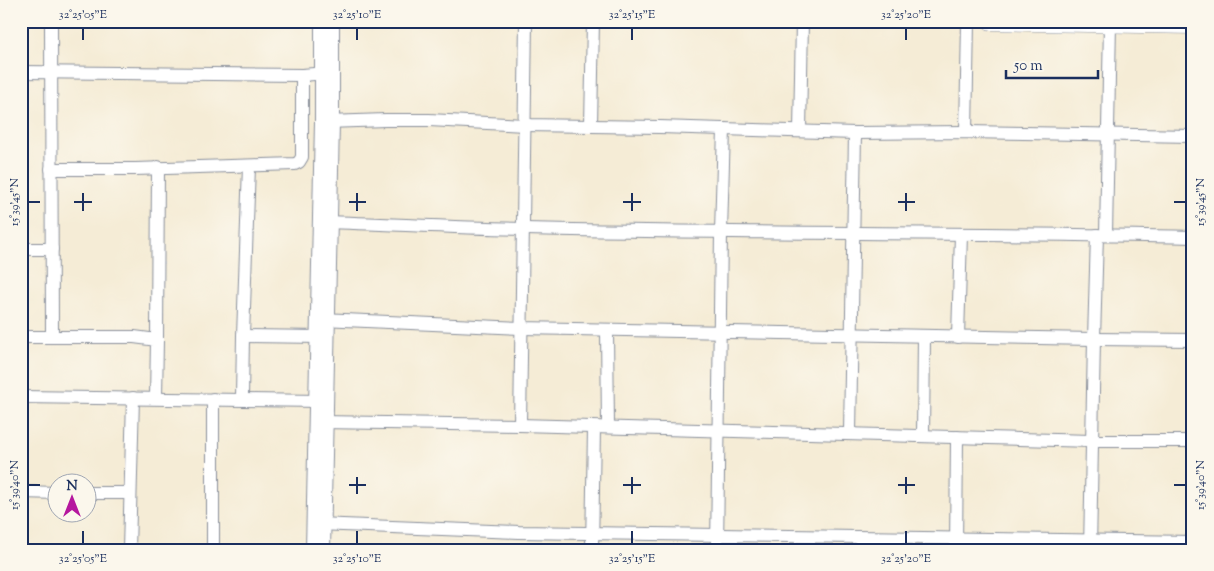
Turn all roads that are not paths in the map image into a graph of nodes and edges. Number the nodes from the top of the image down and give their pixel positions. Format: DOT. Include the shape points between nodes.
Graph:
graph roads {
  1 [pos="51,21"];
  2 [pos="327,21"];
  3 [pos="526,21"];
  4 [pos="592,21"];
  5 [pos="802,21"];
  6 [pos="968,21"];
  7 [pos="991,21"];
  8 [pos="1106,23"];
  9 [pos="1193,25"];
  10 [pos="21,72"];
  11 [pos="51,72"];
  12 [pos="327,73"];
  13 [pos="302,74"];
  14 [pos="327,122"];
  15 [pos="524,126"];
  16 [pos="591,126"];
  17 [pos="724,129"];
  18 [pos="800,131"];
  19 [pos="966,132"];
  20 [pos="855,133"];
  21 [pos="1108,134"];
  22 [pos="1193,136"];
  23 [pos="249,166"];
  24 [pos="158,167"];
  25 [pos="51,169"];
  26 [pos="325,222"];
  27 [pos="523,229"];
  28 [pos="721,232"];
  29 [pos="854,234"];
  30 [pos="961,234"];
  31 [pos="1101,235"];
  32 [pos="1193,237"];
  33 [pos="21,249"];
  34 [pos="52,249"];
  35 [pos="322,328"];
  36 [pos="521,328"];
  37 [pos="607,330"];
  38 [pos="720,332"];
  39 [pos="852,335"];
  40 [pos="243,336"];
  41 [pos="924,336"];
  42 [pos="21,337"];
  43 [pos="52,337"];
  44 [pos="958,337"];
  45 [pos="1094,339"];
  46 [pos="158,340"];
  47 [pos="1193,340"];
  48 [pos="21,397"];
  49 [pos="133,398"];
  50 [pos="156,398"];
  51 [pos="213,399"];
  52 [pos="242,399"];
  53 [pos="321,411"];
  54 [pos="520,425"];
  55 [pos="594,428"];
  56 [pos="608,428"];
  57 [pos="718,431"];
  58 [pos="850,433"];
  59 [pos="923,436"];
  60 [pos="957,437"];
  61 [pos="1092,440"];
  62 [pos="1193,441"];
  63 [pos="21,492"];
  64 [pos="48,492"];
  65 [pos="98,493"];
  66 [pos="130,493"];
  67 [pos="318,524"];
  68 [pos="592,533"];
  69 [pos="717,535"];
  70 [pos="1193,542"];
  71 [pos="956,544"];
  72 [pos="1090,545"];
  73 [pos="129,550"];
  74 [pos="214,550"];
  75 [pos="318,550"];
  76 [pos="592,550"];
  77 [pos="717,550"];
  1 -- 11 [label="street"];
  2 -- 12 [label="highway"];
  3 -- 15 [label="street"];
  4 -- 16 [label="street"];
  5 -- 18 [label="street"];
  6 -- 19 [label="street"];
  7 -- 8 [label="street"];
  8 -- 9 [label="street"];
  8 -- 21 [label="street"];
  10 -- 11 [label="street"];
  11 -- 13 [label="street"];
  11 -- 25 [label="street"];
  12 -- 13 [label="street"];
  12 -- 14 [label="highway"];
  13 -- 23 [label="street" via="302,157 295,164"];
  14 -- 15 [label="street" via="429,120"];
  14 -- 26 [label="highway"];
  15 -- 16 [label="street"];
  15 -- 27 [label="street"];
  16 -- 17 [label="street"];
  17 -- 18 [label="street"];
  17 -- 28 [label="street"];
  18 -- 20 [label="street"];
  19 -- 20 [label="street"];
  19 -- 21 [label="street"];
  20 -- 29 [label="street"];
  21 -- 22 [label="street"];
  21 -- 31 [label="street"];
  23 -- 24 [label="street"];
  23 -- 40 [label="street"];
  24 -- 25 [label="street"];
  24 -- 46 [label="street"];
  25 -- 34 [label="street"];
  26 -- 27 [label="street"];
  26 -- 35 [label="highway"];
  27 -- 28 [label="street"];
  27 -- 36 [label="street"];
  28 -- 29 [label="street"];
  28 -- 38 [label="street"];
  29 -- 30 [label="street"];
  29 -- 39 [label="street"];
  30 -- 31 [label="street"];
  30 -- 44 [label="street"];
  31 -- 32 [label="street"];
  31 -- 45 [label="street"];
  33 -- 34 [label="street"];
  34 -- 43 [label="street"];
  35 -- 36 [label="street"];
  35 -- 40 [label="street"];
  35 -- 53 [label="highway"];
  36 -- 37 [label="street"];
  36 -- 54 [label="street"];
  37 -- 38 [label="street"];
  37 -- 56 [label="street"];
  38 -- 39 [label="street"];
  38 -- 57 [label="street"];
  39 -- 41 [label="street"];
  39 -- 58 [label="street"];
  40 -- 52 [label="street"];
  41 -- 44 [label="street"];
  41 -- 59 [label="street"];
  42 -- 43 [label="street"];
  43 -- 46 [label="street"];
  44 -- 45 [label="street"];
  45 -- 47 [label="street"];
  45 -- 61 [label="street"];
  46 -- 50 [label="street"];
  48 -- 49 [label="street"];
  49 -- 50 [label="street"];
  49 -- 66 [label="street"];
  50 -- 51 [label="street"];
  51 -- 52 [label="street"];
  51 -- 74 [label="street"];
  52 -- 53 [label="street"];
  53 -- 54 [label="street"];
  53 -- 67 [label="highway"];
  54 -- 55 [label="street"];
  55 -- 56 [label="street"];
  55 -- 68 [label="street"];
  56 -- 57 [label="street"];
  57 -- 58 [label="street"];
  57 -- 69 [label="street"];
  58 -- 59 [label="street"];
  59 -- 60 [label="street"];
  60 -- 61 [label="street"];
  60 -- 71 [label="street"];
  61 -- 62 [label="street"];
  61 -- 72 [label="street"];
  63 -- 64 [label="street"];
  65 -- 66 [label="street"];
  66 -- 73 [label="street"];
  67 -- 68 [label="street"];
  67 -- 75 [label="highway"];
  68 -- 69 [label="street"];
  68 -- 76 [label="street"];
  69 -- 71 [label="street"];
  69 -- 77 [label="street"];
  70 -- 72 [label="street"];
  71 -- 72 [label="street"];
}
